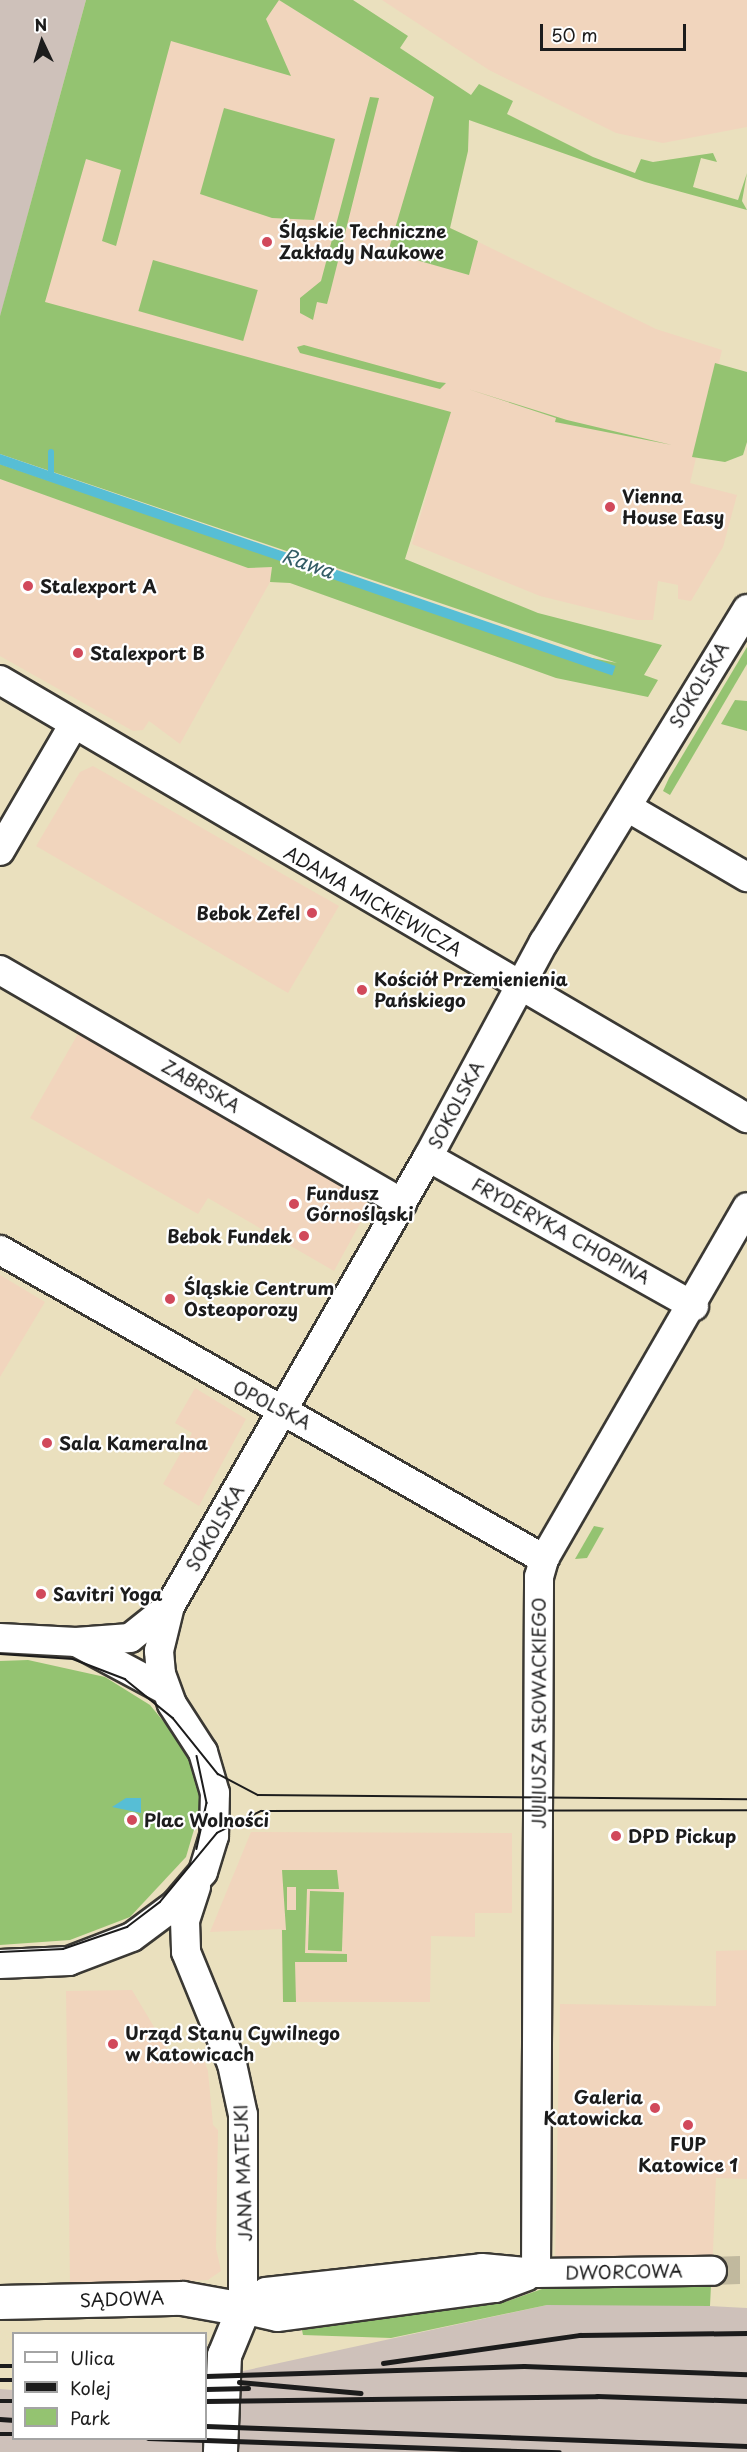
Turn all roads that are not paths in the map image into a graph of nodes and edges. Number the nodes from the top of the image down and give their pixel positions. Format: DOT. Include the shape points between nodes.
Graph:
graph roads {
  1 [pos="747,609"];
  2 [pos="0,680"];
  3 [pos="74,724"];
  4 [pos="627,807"];
  5 [pos="0,851"];
  6 [pos="747,877"];
  7 [pos="0,970"];
  8 [pos="519,986"];
  9 [pos="747,1118"];
  10 [pos="428,1157"];
  11 [pos="402,1203"];
  12 [pos="747,1207"];
  13 [pos="0,1250"];
  14 [pos="694,1306"];
  15 [pos="282,1411"];
  16 [pos="544,1559"];
  17 [pos="170,1606"];
  18 [pos="0,1638"];
  19 [pos="76,1642"];
  20 [pos="166,1689"];
  21 [pos="203,1872"];
  22 [pos="0,1964"];
  23 [pos="712,2271"];
  24 [pos="536,2273"];
  25 [pos="0,2302"];
  26 [pos="243,2309"];
  27 [pos="220,2452"];
  1 -- 4 [label="street, SOKOLSKA"];
  2 -- 3 [label="street, ADAMA MICKIEWICZA"];
  3 -- 5 [label="street"];
  3 -- 8 [label="street, ADAMA MICKIEWICZA"];
  4 -- 6 [label="street"];
  4 -- 8 [label="street, SOKOLSKA"];
  7 -- 11 [label="street, ZABRSKA"];
  8 -- 9 [label="street, ADAMA MICKIEWICZA"];
  8 -- 10 [label="street, SOKOLSKA"];
  10 -- 11 [label="street, SOKOLSKA"];
  10 -- 14 [label="street, FRYDERYKA CHOPINA"];
  11 -- 15 [label="street, SOKOLSKA"];
  12 -- 14 [label="street, JULIUSZA SŁOWACKIEGO"];
  13 -- 15 [label="street, OPOLSKA"];
  14 -- 16 [label="street, JULIUSZA SŁOWACKIEGO"];
  15 -- 16 [label="street, OPOLSKA"];
  15 -- 17 [label="street, SOKOLSKA"];
  16 -- 24 [label="street, JULIUSZA SŁOWACKIEGO" via="538,1626"];
  17 -- 19 [label="street, SOKOLSKA" via="130,1638"];
  17 -- 20 [label="street, SOKOLSKA" via="159,1651"];
  18 -- 19 [label="street"];
  19 -- 20 [label="street"];
  20 -- 21 [label="street" via="202,1752 214,1787 214,1836"];
  21 -- 22 [label="street" via="175,1905 132,1937 69,1961"];
  21 -- 26 [label="street, JANA MATEJKI" via="187,1910 185,1946 241,2103"];
  23 -- 24 [label="street, DWORCOWA"];
  24 -- 26 [label="street" via="482,2268 266,2292"];
  25 -- 26 [label="main road, SĄDOWA" via="182,2298"];
  26 -- 27 [label="main road" via="224,2355"];
}
